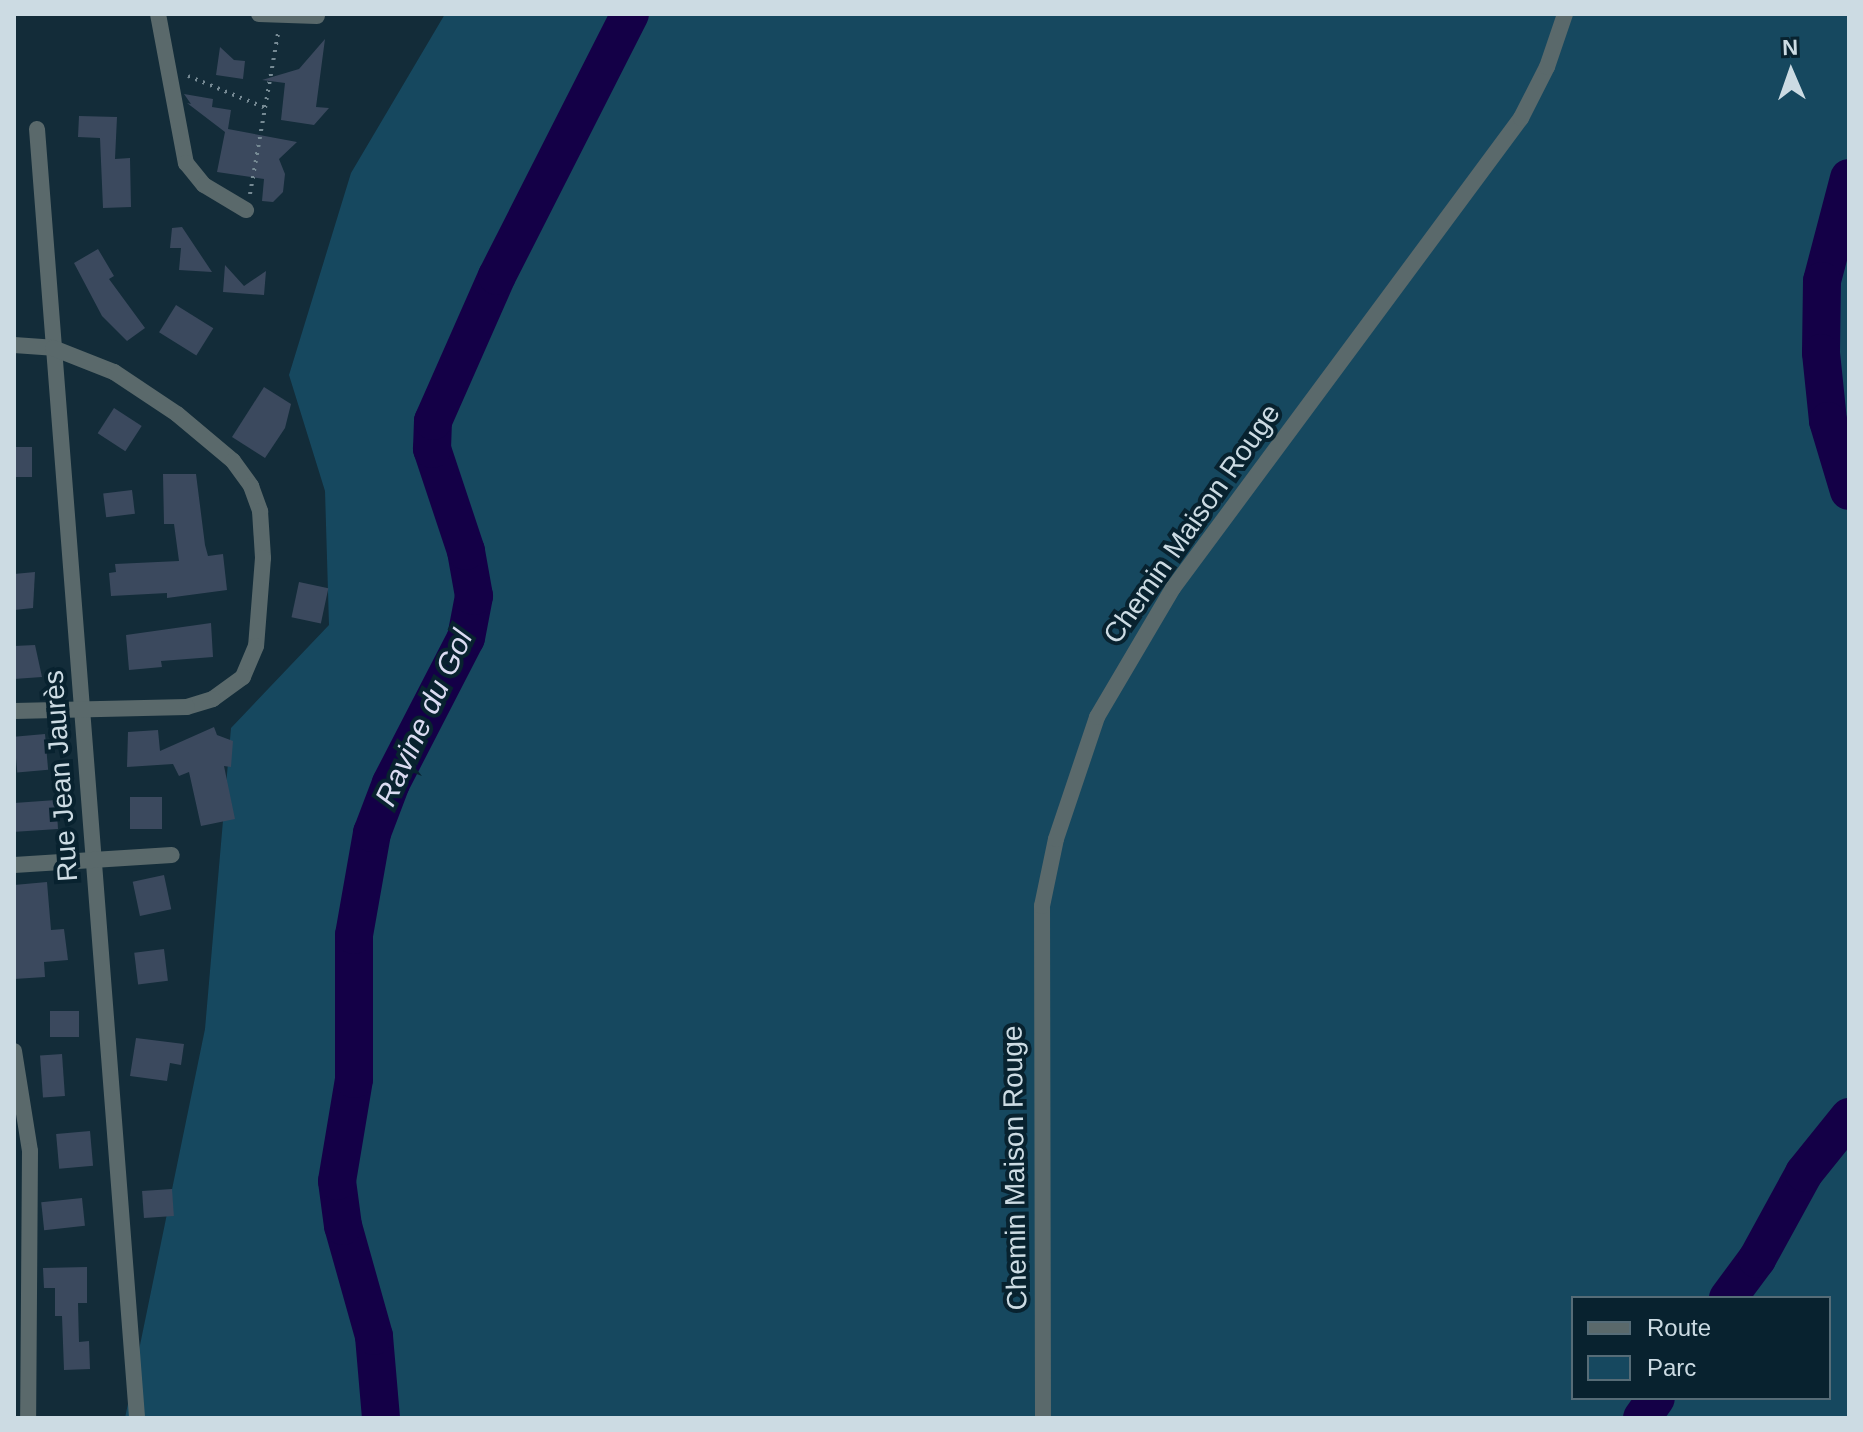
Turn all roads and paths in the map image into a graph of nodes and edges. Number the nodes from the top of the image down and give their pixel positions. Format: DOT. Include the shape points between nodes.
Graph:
graph roads {
  1 [pos="158,14"];
  2 [pos="259,14"];
  3 [pos="1565,14"];
  4 [pos="281,15"];
  5 [pos="317,16"];
  6 [pos="168,67"];
  7 [pos="268,109"];
  8 [pos="37,129"];
  9 [pos="246,210"];
  10 [pos="14,345"];
  11 [pos="53,348"];
  12 [pos="14,711"];
  13 [pos="82,712"];
  14 [pos="172,855"];
  15 [pos="94,860"];
  16 [pos="14,865"];
  17 [pos="14,1051"];
  18 [pos="28,1418"];
  19 [pos="137,1418"];
  20 [pos="1043,1418"];
  1 -- 6 [label="street"];
  2 -- 4 [label="street"];
  3 -- 20 [label="street, Chemin Maison Rouge" via="1547,67 1521,118 1173,588 1097,717 1056,839 1042,906"];
  4 -- 5 [label="street"];
  4 -- 7 [label="path"];
  6 -- 7 [label="path"];
  6 -- 9 [label="street" via="186,163 204,185"];
  7 -- 9 [label="path"];
  8 -- 11 [label="street, Rue Jean Jaurès"];
  10 -- 11 [label="street"];
  11 -- 13 [label="street, Rue Jean Jaurès"];
  11 -- 13 [label="street" via="114,372 177,414 233,461 251,486 262,543 263,608 243,677 213,699 187,707"];
  12 -- 13 [label="street"];
  13 -- 15 [label="street, Rue Jean Jaurès"];
  14 -- 15 [label="street"];
  15 -- 16 [label="street"];
  15 -- 19 [label="street, Rue Jean Jaurès"];
  17 -- 18 [label="street" via="30,1151"];
}
